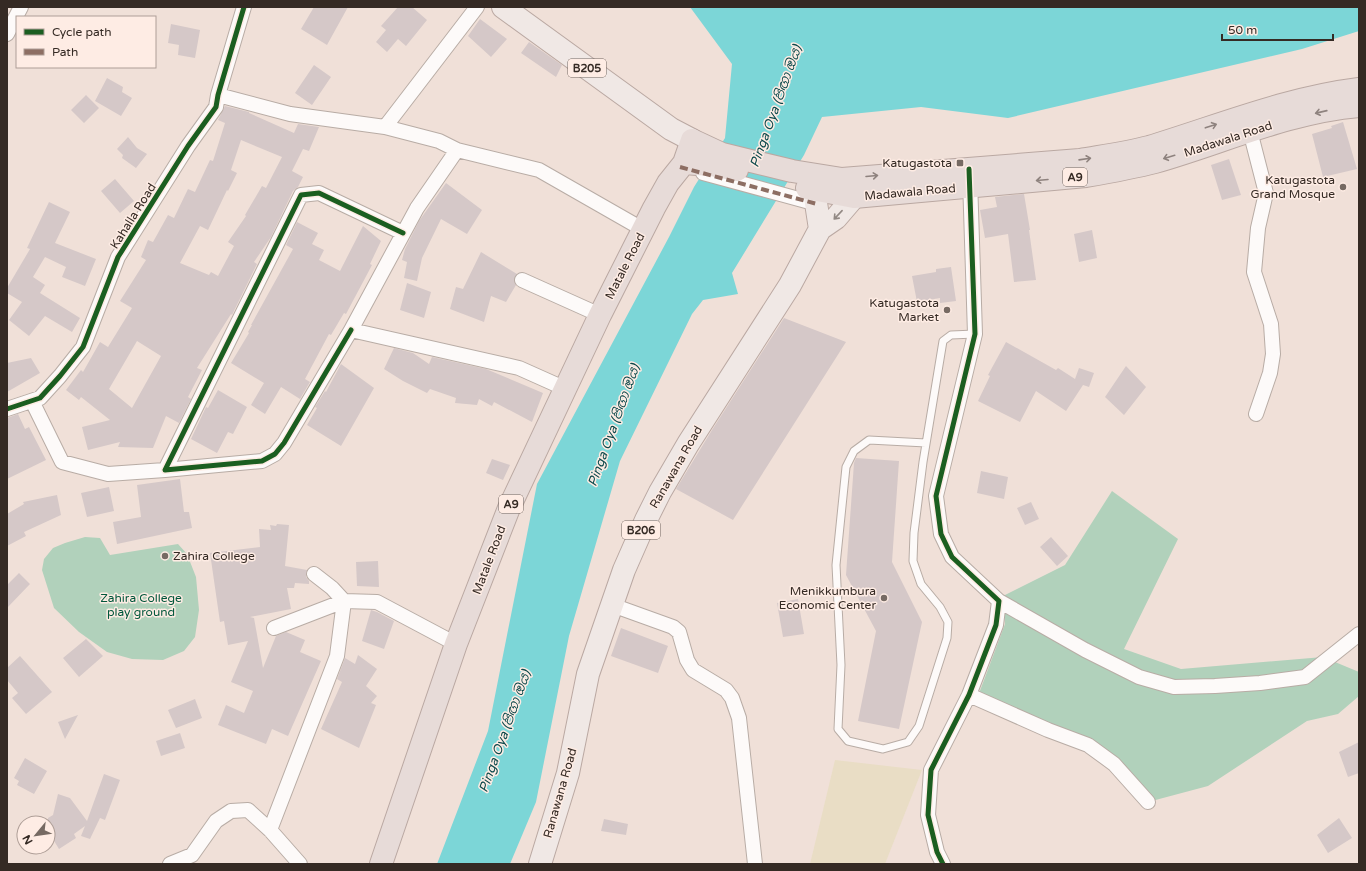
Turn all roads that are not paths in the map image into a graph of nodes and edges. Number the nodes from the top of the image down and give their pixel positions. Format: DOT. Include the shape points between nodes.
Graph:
graph roads {
  1 [pos="21,7"];
  2 [pos="244,7"];
  3 [pos="477,7"];
  4 [pos="503,7"];
  5 [pos="16,16"];
  6 [pos="16,17"];
  7 [pos="7,34"];
  8 [pos="1359,89"];
  9 [pos="218,95"];
  10 [pos="1359,106"];
  11 [pos="385,127"];
  12 [pos="671,129"];
  13 [pos="1250,131"];
  14 [pos="692,140"];
  15 [pos="457,150"];
  16 [pos="690,167"];
  17 [pos="969,178"];
  18 [pos="842,179"];
  19 [pos="800,186"];
  20 [pos="854,197"];
  21 [pos="820,229"];
  22 [pos="644,230"];
  23 [pos="403,233"];
  24 [pos="522,280"];
  25 [pos="600,315"];
  26 [pos="351,330"];
  27 [pos="975,334"];
  28 [pos="566,389"];
  29 [pos="32,401"];
  30 [pos="7,409"];
  31 [pos="1256,414"];
  32 [pos="926,444"];
  33 [pos="165,470"];
  34 [pos="314,574"];
  35 [pos="344,601"];
  36 [pos="999,601"];
  37 [pos="612,605"];
  38 [pos="274,628"];
  39 [pos="1359,634"];
  40 [pos="456,644"];
  41 [pos="969,695"];
  42 [pos="1148,802"];
  43 [pos="270,830"];
  44 [pos="170,864"];
  45 [pos="300,864"];
  46 [pos="381,864"];
  47 [pos="540,864"];
  48 [pos="755,864"];
  49 [pos="943,864"];
  1 -- 5 [label="street"];
  2 -- 9 [label="street, Kahalla Road"];
  3 -- 11 [label="street"];
  4 -- 12 [label="main road, Madawala Road / B205"];
  6 -- 7 [label="street"];
  17 -- 8 [label="highway, Madawala Road / A9, one-way" via="1148,147 1302,99"];
  9 -- 11 [label="street" via="290,114"];
  9 -- 29 [label="street, Kahalla Road" via="216,107 188,146 118,257 83,347 40,398"];
  10 -- 13 [label="highway, Madawala Road / A9, one-way" via="1326,110"];
  11 -- 15 [label="street" via="439,141"];
  12 -- 14 [label="main road, Madawala Road / B205"];
  12 -- 16 [label="main road, Madawala Road / B205"];
  13 -- 17 [label="highway, Madawala Road / A9, one-way" via="1154,162 1113,172 1086,176"];
  13 -- 31 [label="street" via="1266,193 1258,228 1254,272 1271,324 1273,354 1270,373"];
  14 -- 16 [label="highway, Matale Road"];
  14 -- 19 [label="highway, Madawala Road / A9"];
  15 -- 22 [label="street" via="539,170"];
  15 -- 23 [label="street"];
  16 -- 19 [label="highway, Madawala Road / A9" via="733,169"];
  16 -- 22 [label="highway, Matale Road / A9" via="668,183"];
  18 -- 17 [label="highway, Madawala Road / A9, one-way"];
  17 -- 20 [label="highway, Madawala Road / A9"];
  17 -- 27 [label="street"];
  18 -- 19 [label="highway, Madawala Road / A9"];
  18 -- 20 [label="highway"];
  19 -- 20 [label="highway, Madawala Road / A9"];
  19 -- 21 [label="main road"];
  20 -- 21 [label="main road, B206, one-way" via="836,218"];
  21 -- 37 [label="main road, Ranawana Road / B206" via="790,285 660,492 636,541"];
  22 -- 25 [label="highway, Matale Road / A9"];
  23 -- 26 [label="street"];
  23 -- 33 [label="street" via="319,193 301,195"];
  24 -- 25 [label="street"];
  25 -- 28 [label="highway, Matale Road / A9"];
  26 -- 28 [label="street" via="519,368"];
  26 -- 33 [label="street" via="275,454 262,462"];
  27 -- 32 [label="lane" via="951,335 943,341"];
  27 -- 36 [label="street" via="936,496 941,534 952,557"];
  28 -- 40 [label="highway, Matale Road / A9" via="509,508"];
  29 -- 30 [label="street, Kahalla Road"];
  29 -- 33 [label="street" via="62,462 108,474"];
  32 -- 32 [label="lane" via="914,533 913,561 921,584 940,607 948,622 947,638 920,726 908,742 883,749 848,742 838,729 841,664 836,565 846,467 854,451 869,440"];
  34 -- 35 [label="street"];
  35 -- 38 [label="street"];
  35 -- 40 [label="street" via="377,602"];
  35 -- 43 [label="street" via="337,656"];
  36 -- 39 [label="street" via="1085,650 1139,677 1174,687 1216,686 1305,677"];
  36 -- 41 [label="street" via="996,625"];
  37 -- 47 [label="main road, Ranawana Road / B206" via="588,674 568,773"];
  37 -- 48 [label="street" via="674,627 680,632 687,660 694,670 726,690 732,698 739,718"];
  40 -- 46 [label="highway, Matale Road / A9"];
  41 -- 42 [label="street" via="1088,745 1114,764"];
  41 -- 49 [label="street" via="931,770 928,815 937,852"];
  43 -- 44 [label="street" via="248,810 231,811 216,821 192,855"];
  43 -- 45 [label="street"];
}
